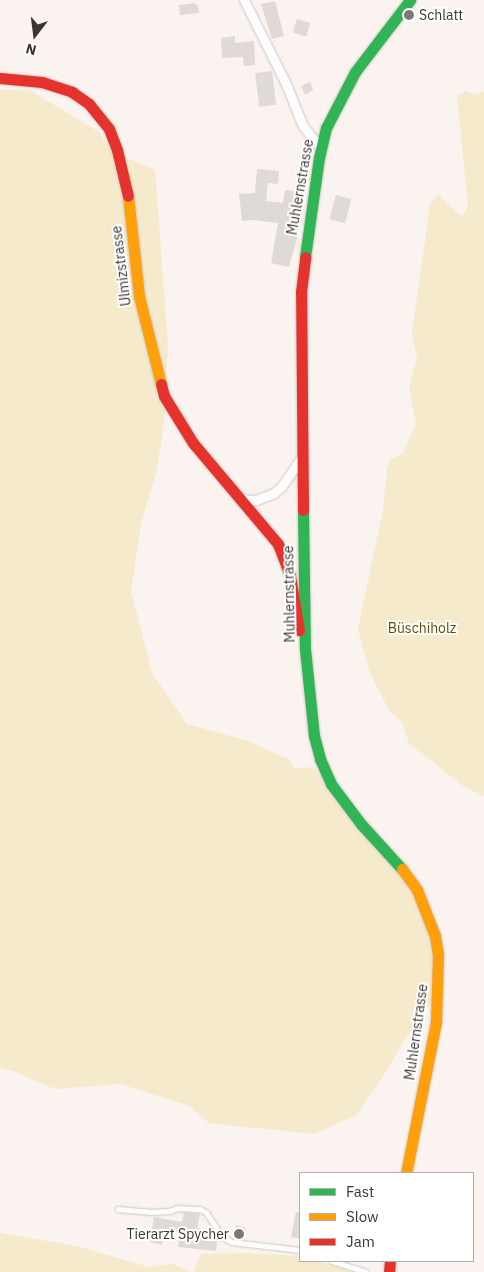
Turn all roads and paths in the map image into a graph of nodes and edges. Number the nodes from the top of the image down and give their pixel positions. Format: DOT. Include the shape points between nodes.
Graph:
graph roads {
  1 [pos="244,0"];
  2 [pos="410,0"];
  3 [pos="0,78"];
  4 [pos="321,148"];
  5 [pos="302,456"];
  6 [pos="241,500"];
  7 [pos="305,649"];
  8 [pos="406,1172"];
  9 [pos="118,1209"];
  10 [pos="299,1250"];
  11 [pos="335,1262"];
  12 [pos="365,1272"];
  1 -- 4 [label="street" via="303,126"];
  2 -- 4 [label="street, Muhlernstrasse" via="355,72 335,108"];
  3 -- 6 [label="street, Ulmizstrasse" via="42,82 72,92 89,104 109,129 118,150 128,195 139,296 164,396 193,442"];
  4 -- 5 [label="street, Muhlernstrasse" via="301,292"];
  5 -- 6 [label="street" via="274,493 256,500"];
  5 -- 7 [label="street, Muhlernstrasse"];
  6 -- 7 [label="street, Ulmizstrasse" via="274,539 286,562"];
  7 -- 8 [label="street, Muhlernstrasse" via="314,736 327,777 361,824 409,876 423,902 435,936 439,973 436,1022"];
  9 -- 10 [label="lane" via="152,1212 200,1209 206,1212 223,1237 232,1242"];
  11 -- 12 [label="lane"];
}
